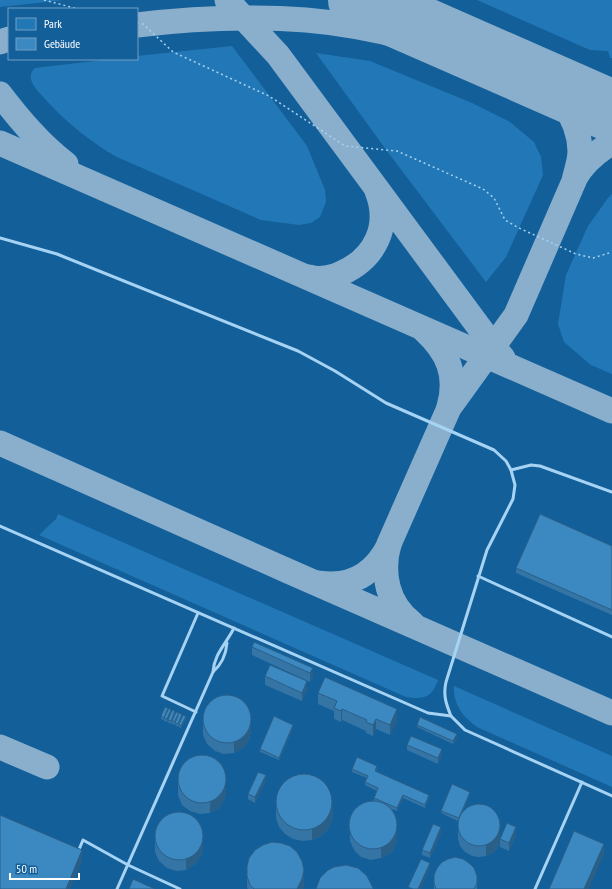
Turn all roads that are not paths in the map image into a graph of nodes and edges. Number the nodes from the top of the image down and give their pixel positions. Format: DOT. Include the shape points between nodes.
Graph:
graph roads {
  1 [pos="0,238"];
  2 [pos="511,470"];
  3 [pos="612,492"];
  4 [pos="0,526"];
  5 [pos="478,576"];
  6 [pos="198,612"];
  7 [pos="234,628"];
  8 [pos="612,637"];
  9 [pos="227,642"];
  10 [pos="213,672"];
  11 [pos="196,712"];
  12 [pos="451,716"];
  13 [pos="582,782"];
  14 [pos="612,796"];
  15 [pos="77,854"];
  16 [pos="128,865"];
  17 [pos="117,889"];
  18 [pos="180,889"];
  19 [pos="535,889"];
  1 -- 2 [label="lane" via="57,254 298,351 386,403 494,450 502,456"];
  2 -- 3 [label="lane" via="531,464"];
  2 -- 5 [label="lane" via="515,485 513,498 492,539"];
  4 -- 6 [label="lane"];
  5 -- 8 [label="lane"];
  5 -- 12 [label="lane" via="446,682 445,702"];
  6 -- 7 [label="lane"];
  6 -- 11 [label="lane" via="162,696"];
  7 -- 9 [label="lane"];
  7 -- 12 [label="lane" via="428,713"];
  9 -- 10 [label="lane" via="220,648"];
  9 -- 10 [label="lane" via="220,666"];
  10 -- 11 [label="lane"];
  11 -- 16 [label="lane"];
  12 -- 13 [label="lane" via="465,730"];
  13 -- 14 [label="lane"];
  13 -- 19 [label="lane"];
  15 -- 16 [label="lane" via="83,840"];
  16 -- 17 [label="lane"];
  16 -- 18 [label="lane"];
}
